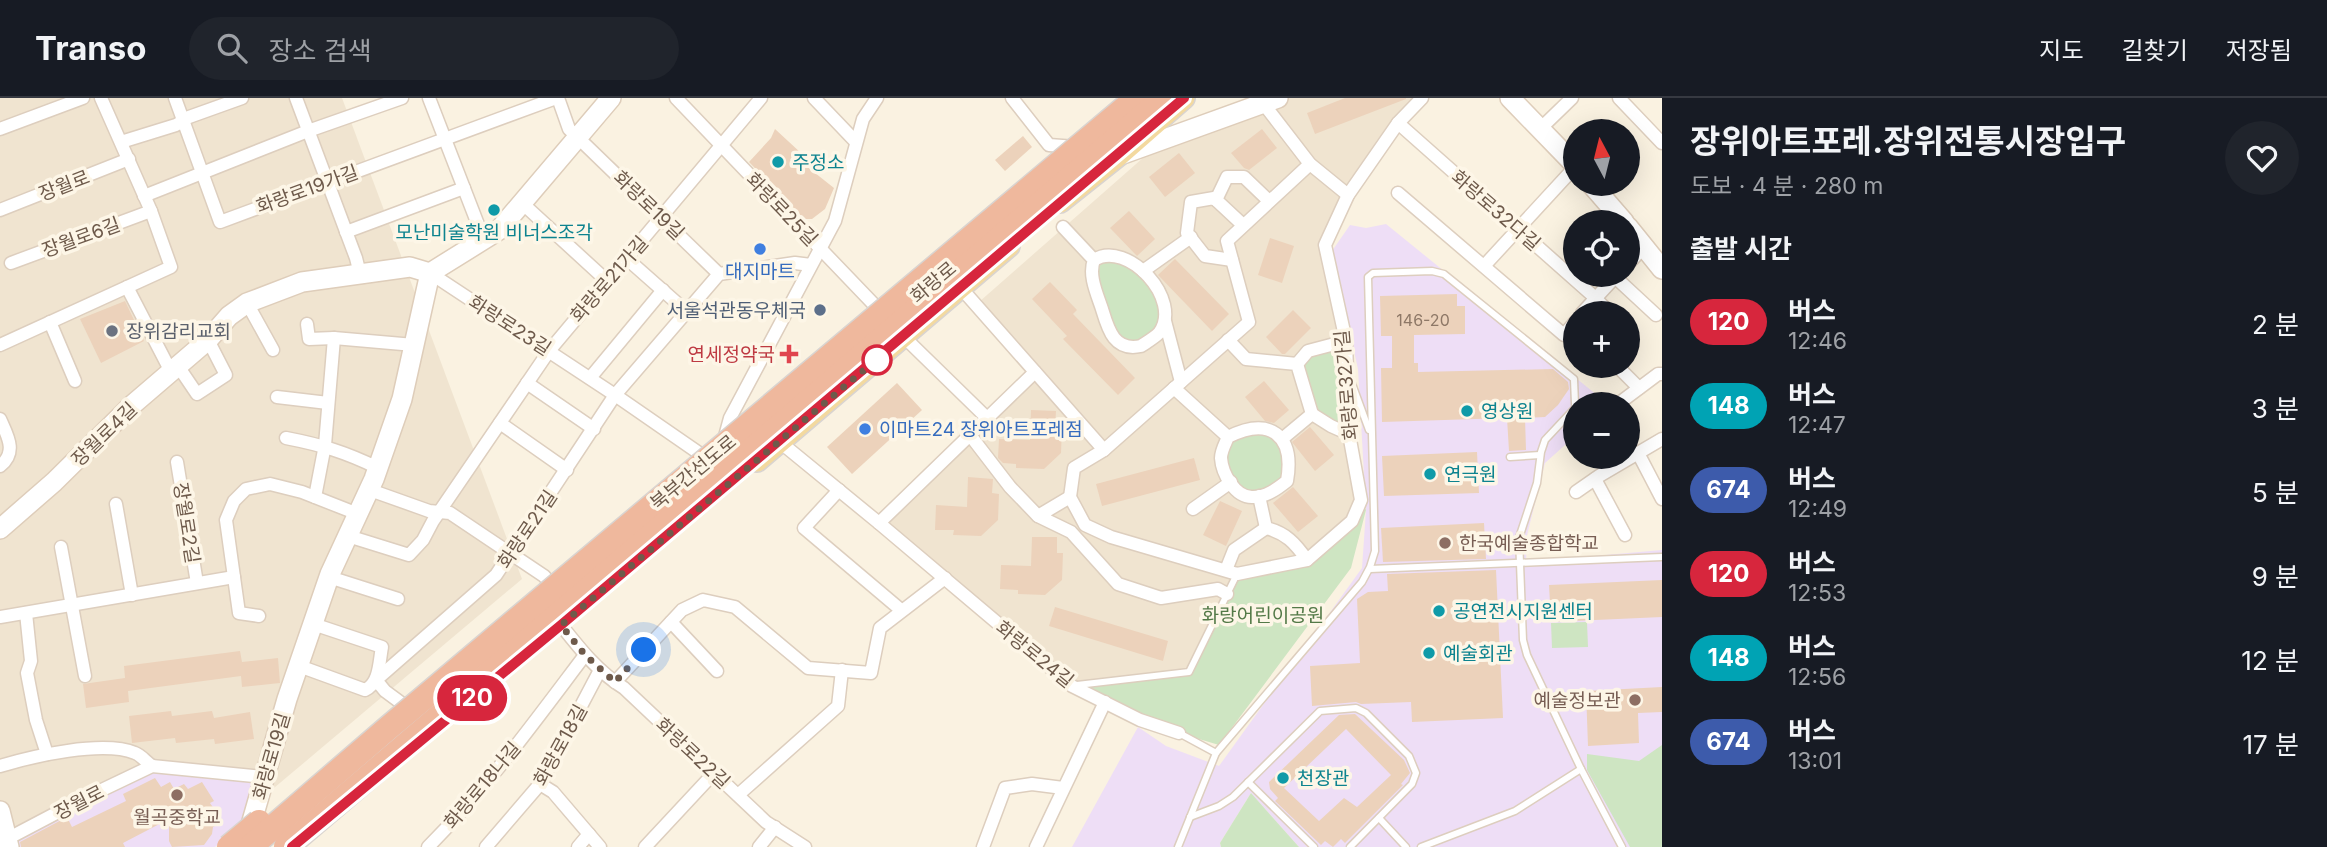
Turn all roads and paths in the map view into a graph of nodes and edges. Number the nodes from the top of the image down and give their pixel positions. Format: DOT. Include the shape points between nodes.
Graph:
graph roads {
  1 [pos="83,98"];
  2 [pos="101,98"];
  3 [pos="175,98"];
  4 [pos="242,98"];
  5 [pos="296,98"];
  6 [pos="402,98"];
  7 [pos="429,98"];
  8 [pos="557,98"];
  9 [pos="611,98"];
  10 [pos="676,98"];
  11 [pos="761,98"];
  12 [pos="814,98"];
  13 [pos="877,98"];
  14 [pos="1012,98"];
  15 [pos="1137,98"];
  16 [pos="1150,98"];
  17 [pos="1164,98"];
  18 [pos="1184,98"];
  19 [pos="1422,98"];
  20 [pos="1510,98"];
  21 [pos="1572,98"];
  22 [pos="1619,98"];
  23 [pos="1271,101"];
  24 [pos="183,121"];
  25 [pos="1398,123"];
  26 [pos="0,129"];
  27 [pos="1540,129"];
  28 [pos="308,131"];
  29 [pos="578,137"];
  30 [pos="445,139"];
  31 [pos="121,142"];
  32 [pos="856,142"];
  33 [pos="1662,143"];
  34 [pos="721,146"];
  35 [pos="1090,149"];
  36 [pos="1563,153"];
  37 [pos="129,159"];
  38 [pos="1111,161"];
  39 [pos="1310,164"];
  40 [pos="202,172"];
  41 [pos="1563,179"];
  42 [pos="327,181"];
  43 [pos="1066,183"];
  44 [pos="464,188"];
  45 [pos="1398,193"];
  46 [pos="1348,195"];
  47 [pos="145,196"];
  48 [pos="1601,196"];
  49 [pos="1216,200"];
  50 [pos="1269,201"];
  51 [pos="522,203"];
  52 [pos="0,210"];
  53 [pos="1614,210"];
  54 [pos="151,211"];
  55 [pos="663,217"];
  56 [pos="1243,225"];
  57 [pos="1063,227"];
  58 [pos="1517,229"];
  59 [pos="346,232"];
  60 [pos="1191,237"];
  61 [pos="484,240"];
  62 [pos="1640,242"];
  63 [pos="1644,247"];
  64 [pos="821,248"];
  65 [pos="1640,251"];
  66 [pos="626,258"];
  67 [pos="1094,260"];
  68 [pos="1232,260"];
  69 [pos="11,263"];
  70 [pos="811,265"];
  71 [pos="1484,266"];
  72 [pos="1662,269"];
  73 [pos="1143,271"];
  74 [pos="430,273"];
  75 [pos="360,274"];
  76 [pos="719,274"];
  77 [pos="606,280"];
  78 [pos="127,287"];
  79 [pos="1605,287"];
  80 [pos="1627,287"];
  81 [pos="961,288"];
  82 [pos="663,290"];
  83 [pos="1594,298"];
  84 [pos="1592,301"];
  85 [pos="1597,301"];
  86 [pos="247,303"];
  87 [pos="687,312"];
  88 [pos="1656,315"];
  89 [pos="1164,317"];
  90 [pos="889,320"];
  91 [pos="50,322"];
  92 [pos="307,324"];
  93 [pos="1563,334"];
  94 [pos="904,337"];
  95 [pos="334,338"];
  96 [pos="208,340"];
  97 [pos="1228,340"];
  98 [pos="1346,341"];
  99 [pos="0,345"];
  100 [pos="414,345"];
  101 [pos="273,350"];
  102 [pos="549,351"];
  103 [pos="1297,364"];
  104 [pos="178,366"];
  105 [pos="1346,366"];
  106 [pos="1035,372"];
  107 [pos="1662,374"];
  108 [pos="590,378"];
  109 [pos="1629,378"];
  110 [pos="75,381"];
  111 [pos="527,383"];
  112 [pos="1177,385"];
  113 [pos="1639,388"];
  114 [pos="1574,392"];
  115 [pos="1634,392"];
  116 [pos="615,395"];
  117 [pos="277,397"];
  118 [pos="328,403"];
  119 [pos="1312,414"];
  120 [pos="987,418"];
  121 [pos="0,419"];
  122 [pos="1563,420"];
  123 [pos="500,423"];
  124 [pos="594,429"];
  125 [pos="1349,434"];
  126 [pos="970,435"];
  127 [pos="1228,437"];
  128 [pos="1372,437"];
  129 [pos="286,438"];
  130 [pos="1282,439"];
  131 [pos="1662,439"];
  132 [pos="780,442"];
  133 [pos="325,445"];
  134 [pos="1104,450"];
  135 [pos="1640,452"];
  136 [pos="1540,455"];
  137 [pos="1510,457"];
  138 [pos="1640,457"];
  139 [pos="177,462"];
  140 [pos="0,466"];
  141 [pos="718,467"];
  142 [pos="378,468"];
  143 [pos="1612,469"];
  144 [pos="567,470"];
  145 [pos="1595,479"];
  146 [pos="1231,482"];
  147 [pos="370,490"];
  148 [pos="839,490"];
  149 [pos="1576,492"];
  150 [pos="1259,496"];
  151 [pos="315,497"];
  152 [pos="1070,497"];
  153 [pos="1662,499"];
  154 [pos="116,504"];
  155 [pos="1193,509"];
  156 [pos="439,512"];
  157 [pos="358,514"];
  158 [pos="1038,516"];
  159 [pos="879,523"];
  160 [pos="1266,528"];
  161 [pos="0,529"];
  162 [pos="1625,535"];
  163 [pos="348,536"];
  164 [pos="61,547"];
  165 [pos="511,552"];
  166 [pos="1662,557"];
  167 [pos="1307,560"];
  168 [pos="1519,563"];
  169 [pos="1370,569"];
  170 [pos="593,572"];
  171 [pos="1231,572"];
  172 [pos="234,577"];
  173 [pos="329,577"];
  174 [pos="945,578"];
  175 [pos="197,583"];
  176 [pos="599,593"];
  177 [pos="559,594"];
  178 [pos="1227,594"];
  179 [pos="132,595"];
  180 [pos="398,599"];
  181 [pos="72,605"];
  182 [pos="901,610"];
  183 [pos="26,613"];
  184 [pos="259,616"];
  185 [pos="0,617"];
  186 [pos="671,622"];
  187 [pos="313,624"];
  188 [pos="561,625"];
  189 [pos="585,655"];
  190 [pos="299,666"];
  191 [pos="600,670"];
  192 [pos="842,670"];
  193 [pos="717,671"];
  194 [pos="85,676"];
  195 [pos="376,680"];
  196 [pos="615,682"];
  197 [pos="1072,686"];
  198 [pos="1105,702"];
  199 [pos="418,716"];
  200 [pos="387,729"];
  201 [pos="1179,733"];
  202 [pos="1216,753"];
  203 [pos="47,754"];
  204 [pos="0,766"];
  205 [pos="152,766"];
  206 [pos="1581,769"];
  207 [pos="714,773"];
  208 [pos="264,777"];
  209 [pos="367,778"];
  210 [pos="1248,782"];
  211 [pos="540,784"];
  212 [pos="1063,788"];
  213 [pos="738,796"];
  214 [pos="0,811"];
  215 [pos="1190,817"];
  216 [pos="1379,818"];
  217 [pos="775,827"];
  218 [pos="589,834"];
  219 [pos="8,843"];
  220 [pos="229,847"];
  221 [pos="244,847"];
  222 [pos="250,847"];
  223 [pos="268,847"];
  224 [pos="286,847"];
  225 [pos="292,847"];
  226 [pos="308,847"];
  227 [pos="428,847"];
  228 [pos="486,847"];
  229 [pos="578,847"];
  230 [pos="600,847"];
  231 [pos="645,847"];
  232 [pos="759,847"];
  233 [pos="805,847"];
  234 [pos="983,847"];
  235 [pos="1036,847"];
  236 [pos="1178,847"];
  237 [pos="1314,847"];
  238 [pos="1350,847"];
  239 [pos="1406,847"];
  240 [pos="1421,847"];
  241 [pos="1622,847"];
  1 -- 26 [label="street"];
  2 -- 31 [label="street"];
  3 -- 24 [label="street, 화랑로19가길"];
  4 -- 24 [label="street"];
  5 -- 28 [label="street"];
  6 -- 28 [label="street"];
  7 -- 30 [label="street"];
  8 -- 29 [label="street, 화랑로19길" via="569,130"];
  8 -- 30 [label="street, 화랑로19가길"];
  9 -- 29 [label="street"];
  10 -- 34 [label="street, 화랑로25길"];
  11 -- 34 [label="street, 화랑로21가길"];
  12 -- 32 [label="street"];
  13 -- 32 [label="street" via="863,119"];
  14 -- 35 [label="street" via="1049,145"];
  15 -- 200 [label="highway, 북부간선도로, bridge"];
  16 -- 35 [label="main road, 화랑로"];
  17 -- 209 [label="highway, 북부간선도로, bridge"];
  18 -- 38 [label="main road, 화랑로"];
  19 -- 25 [label="street, 화랑로32가길"];
  20 -- 27 [label="street"];
  21 -- 27 [label="street"];
  22 -- 33 [label="street"];
  23 -- 38 [label="street"];
  23 -- 39 [label="street"];
  24 -- 31 [label="street"];
  24 -- 40 [label="street, 화랑로19가길"];
  25 -- 46 [label="street, 화랑로32가길"];
  25 -- 58 [label="street, 화랑로32다길"];
  27 -- 36 [label="street"];
  28 -- 40 [label="street"];
  28 -- 42 [label="street"];
  29 -- 51 [label="street"];
  29 -- 55 [label="street, 화랑로19길"];
  30 -- 42 [label="street, 화랑로19가길"];
  30 -- 44 [label="street"];
  31 -- 37 [label="street"];
  32 -- 64 [label="street" via="835,221"];
  34 -- 55 [label="street, 화랑로21가길"];
  34 -- 64 [label="street, 화랑로25길"];
  35 -- 38 [label="street" via="1087,163"];
  35 -- 43 [label="main road, 화랑로"];
  37 -- 47 [label="street"];
  37 -- 52 [label="street, 장월로"];
  38 -- 43 [label="main road, 화랑로"];
  39 -- 46 [label="street"];
  39 -- 50 [label="street"];
  40 -- 42 [label="street, 화랑로19가길" via="220,222"];
  40 -- 47 [label="street"];
  41 -- 58 [label="street"];
  42 -- 59 [label="street"];
  43 -- 81 [label="main road, 화랑로"];
  43 -- 90 [label="main road, 화랑로"];
  44 -- 59 [label="street"];
  44 -- 61 [label="street"];
  45 -- 71 [label="street"];
  46 -- 98 [label="street, 화랑로32가길" via="1325,245"];
  47 -- 54 [label="street"];
  48 -- 53 [label="street"];
  49 -- 50 [label="street" via="1227,177 1244,177"];
  49 -- 56 [label="street"];
  49 -- 60 [label="street" via="1192,202 1187,233"];
  50 -- 56 [label="street"];
  51 -- 61 [label="street"];
  51 -- 77 [label="street"];
  54 -- 69 [label="street, 장월로6길"];
  54 -- 78 [label="street" via="172,267"];
  55 -- 66 [label="street, 화랑로21가길"];
  55 -- 76 [label="street, 화랑로19길"];
  56 -- 68 [label="street" via="1227,241"];
  57 -- 67 [label="street"];
  58 -- 71 [label="street"];
  58 -- 83 [label="street, 화랑로32다길"];
  59 -- 75 [label="street"];
  60 -- 68 [label="street" via="1205,256"];
  60 -- 73 [label="street"];
  61 -- 74 [label="street"];
  62 -- 63 [label="street"];
  63 -- 65 [label="street"];
  63 -- 72 [label="street"];
  64 -- 70 [label="street"];
  64 -- 90 [label="street, 화랑로25길"];
  66 -- 77 [label="street, 화랑로21가길"];
  66 -- 82 [label="street"];
  67 -- 73 [label="street" via="1110,255"];
  67 -- 89 [label="street" via="1096,295 1104,321 1122,346 1141,346 1157,335"];
  68 -- 97 [label="street" via="1249,322"];
  70 -- 76 [label="street" via="795,262"];
  70 -- 141 [label="street" via="730,418"];
  71 -- 93 [label="street"];
  73 -- 89 [label="street" via="1159,292"];
  74 -- 75 [label="street, 장월로4길" via="410,267"];
  74 -- 100 [label="street, 화랑로19길"];
  74 -- 102 [label="street, 화랑로23길"];
  75 -- 86 [label="street, 장월로4길" via="302,282"];
  76 -- 87 [label="street, 화랑로21길"];
  77 -- 102 [label="street, 화랑로21가길"];
  78 -- 91 [label="street"];
  78 -- 104 [label="street" via="168,366"];
  79 -- 83 [label="street"];
  80 -- 88 [label="street"];
  81 -- 94 [label="main road, 화랑로"];
  81 -- 106 [label="street, 화랑로"];
  82 -- 87 [label="street"];
  82 -- 108 [label="street"];
  83 -- 84 [label="street"];
  83 -- 85 [label="street, 화랑로32다길"];
  86 -- 96 [label="street, 장월로4길"];
  86 -- 101 [label="street"];
  87 -- 116 [label="street, 화랑로21길"];
  89 -- 112 [label="street"];
  90 -- 141 [label="main road, 화랑로"];
  91 -- 99 [label="street"];
  91 -- 110 [label="street"];
  92 -- 95 [label="street" via="309,338"];
  94 -- 120 [label="street"];
  94 -- 132 [label="main road, 화랑로"];
  95 -- 100 [label="street"];
  95 -- 118 [label="street"];
  96 -- 104 [label="street, 장월로4길"];
  96 -- 104 [label="street" via="226,375 197,394"];
  97 -- 103 [label="street" via="1246,359"];
  97 -- 112 [label="street"];
  98 -- 103 [label="street" via="1308,351"];
  98 -- 105 [label="street, 화랑로32가길"];
  100 -- 142 [label="street, 화랑로19길"];
  102 -- 108 [label="street, 화랑로23길"];
  102 -- 111 [label="street, 화랑로21가길"];
  103 -- 119 [label="street"];
  104 -- 161 [label="street, 장월로4길"];
  105 -- 125 [label="street, 화랑로32가길"];
  105 -- 128 [label="lane"];
  106 -- 120 [label="street"];
  106 -- 134 [label="street, 화랑로"];
  107 -- 113 [label="street"];
  108 -- 116 [label="street, 화랑로23길"];
  109 -- 113 [label="street"];
  111 -- 123 [label="street, 화랑로21가길"];
  111 -- 124 [label="street"];
  112 -- 127 [label="street"];
  112 -- 134 [label="street"];
  113 -- 115 [label="street"];
  114 -- 128 [label="lane" via="1574,379 1444,274 1373,273 1367,283"];
  116 -- 124 [label="street, 화랑로21길"];
  116 -- 141 [label="street, 화랑로23길"];
  117 -- 118 [label="street"];
  118 -- 133 [label="street"];
  119 -- 125 [label="street"];
  119 -- 130 [label="street"];
  120 -- 126 [label="street"];
  121 -- 140 [label="street" via="11,449"];
  122 -- 136 [label="lane" via="1545,440"];
  123 -- 144 [label="street"];
  123 -- 156 [label="street, 화랑로21가길"];
  124 -- 144 [label="street, 화랑로21길"];
  125 -- 167 [label="street, 화랑로32가길" via="1361,500 1352,521"];
  126 -- 158 [label="street"];
  126 -- 159 [label="street"];
  127 -- 130 [label="street" via="1262,427"];
  127 -- 146 [label="street" via="1221,454 1223,471"];
  128 -- 169 [label="lane" via="1375,551"];
  129 -- 133 [label="street"];
  130 -- 150 [label="street" via="1290,464 1287,481"];
  131 -- 135 [label="street"];
  132 -- 148 [label="street, 화랑로24길"];
  132 -- 176 [label="main road, 화랑로"];
  133 -- 142 [label="street"];
  133 -- 151 [label="street"];
  134 -- 152 [label="street" via="1074,468"];
  136 -- 137 [label="lane"];
  136 -- 168 [label="lane" via="1519,538"];
  138 -- 153 [label="street"];
  139 -- 175 [label="street, 장월로2길"];
  141 -- 170 [label="main road, 화랑로"];
  142 -- 147 [label="street, 화랑로19길"];
  143 -- 145 [label="street"];
  144 -- 165 [label="street, 화랑로21길"];
  145 -- 149 [label="street"];
  145 -- 162 [label="street"];
  146 -- 150 [label="street" via="1238,492"];
  146 -- 155 [label="street"];
  147 -- 156 [label="street"];
  147 -- 157 [label="street, 화랑로19길"];
  148 -- 159 [label="street, 화랑로24길"];
  148 -- 182 [label="street" via="804,528"];
  150 -- 160 [label="street"];
  151 -- 157 [label="street, 장월로2길"];
  151 -- 172 [label="street, 장월로2길" via="270,484 246,489 234,501 226,520"];
  152 -- 158 [label="street"];
  152 -- 171 [label="street, 화랑로32가길" via="1085,525"];
  154 -- 179 [label="street"];
  156 -- 163 [label="street, 화랑로21가길" via="408,555"];
  156 -- 165 [label="street" via="450,513"];
  157 -- 163 [label="street, 화랑로19길"];
  158 -- 178 [label="street" via="1071,533 1118,584 1161,598 1218,589"];
  159 -- 174 [label="street, 화랑로24길"];
  160 -- 167 [label="street" via="1281,532"];
  160 -- 171 [label="street" via="1234,550"];
  163 -- 173 [label="street, 화랑로19길"];
  164 -- 181 [label="street"];
  165 -- 177 [label="street" via="544,576"];
  165 -- 195 [label="street, 화랑로21길" via="496,575"];
  166 -- 168 [label="lane"];
  167 -- 171 [label="street, 화랑로32가길"];
  168 -- 169 [label="lane"];
  168 -- 206 [label="lane" via="1524,648"];
  169 -- 202 [label="lane"];
  170 -- 176 [label="street" via="592,585"];
  170 -- 177 [label="main road, 화랑로"];
  171 -- 178 [label="lane"];
  172 -- 175 [label="street, 장월로2길"];
  172 -- 184 [label="street, 장월로2길" via="239,613"];
  173 -- 180 [label="street"];
  173 -- 187 [label="street, 화랑로19길"];
  174 -- 182 [label="street"];
  174 -- 197 [label="street, 화랑로24길"];
  175 -- 179 [label="street, 장월로2길"];
  176 -- 188 [label="main road, 화랑로"];
  177 -- 199 [label="main road, 화랑로"];
  178 -- 197 [label="lane" via="1189,672"];
  179 -- 181 [label="street, 장월로2길"];
  181 -- 183 [label="street, 장월로2길"];
  181 -- 194 [label="street"];
  182 -- 192 [label="street" via="880,628 871,673"];
  183 -- 185 [label="street, 장월로2길"];
  183 -- 203 [label="street" via="31,661 26,673"];
  186 -- 192 [label="street" via="682,610 703,600 735,607 808,668"];
  186 -- 193 [label="street"];
  186 -- 196 [label="street"];
  187 -- 190 [label="street, 화랑로19길"];
  187 -- 195 [label="street" via="382,647"];
  188 -- 189 [label="street, 화랑로22길"];
  188 -- 225 [label="main road, 화랑로"];
  189 -- 191 [label="street, 화랑로22길"];
  189 -- 227 [label="street, 화랑로18나길" via="507,757"];
  190 -- 195 [label="street" via="365,690"];
  190 -- 208 [label="street, 화랑로19길"];
  191 -- 196 [label="street, 화랑로22길"];
  191 -- 211 [label="street, 화랑로18길"];
  192 -- 213 [label="street" via="838,706"];
  195 -- 199 [label="street"];
  196 -- 207 [label="street, 화랑로22길"];
  197 -- 198 [label="street, 화랑로24길"];
  198 -- 201 [label="street, 화랑로24길"];
  198 -- 212 [label="street"];
  199 -- 223 [label="main road, 화랑로"];
  200 -- 220 [label="highway, bridge" via="312,780"];
  200 -- 222 [label="highway, 북부간선도로, bridge"];
  201 -- 202 [label="lane"];
  202 -- 215 [label="lane"];
  203 -- 204 [label="street"];
  203 -- 205 [label="street" via="120,749 138,753"];
  205 -- 208 [label="street"];
  205 -- 219 [label="street, 장월로"];
  206 -- 240 [label="lane" via="1515,811"];
  206 -- 241 [label="lane"];
  207 -- 213 [label="street, 화랑로22길"];
  207 -- 231 [label="street"];
  208 -- 221 [label="street, 화랑로19길"];
  209 -- 224 [label="highway, 북부간선도로, bridge"];
  209 -- 226 [label="highway" via="347,812"];
  210 -- 215 [label="lane" via="1226,802"];
  210 -- 216 [label="lane" via="1321,711 1361,710 1409,756 1416,774"];
  210 -- 237 [label="lane"];
  211 -- 218 [label="street" via="553,792"];
  211 -- 228 [label="street, 화랑로18길"];
  212 -- 234 [label="street" via="1032,784 1004,789"];
  212 -- 235 [label="street"];
  213 -- 217 [label="street, 화랑로22길"];
  214 -- 219 [label="street, 장월로"];
  215 -- 236 [label="lane"];
  216 -- 238 [label="lane"];
  216 -- 239 [label="lane"];
  217 -- 232 [label="street"];
  217 -- 233 [label="street, 화랑로22길"];
  218 -- 229 [label="street"];
  218 -- 230 [label="street"];
}
